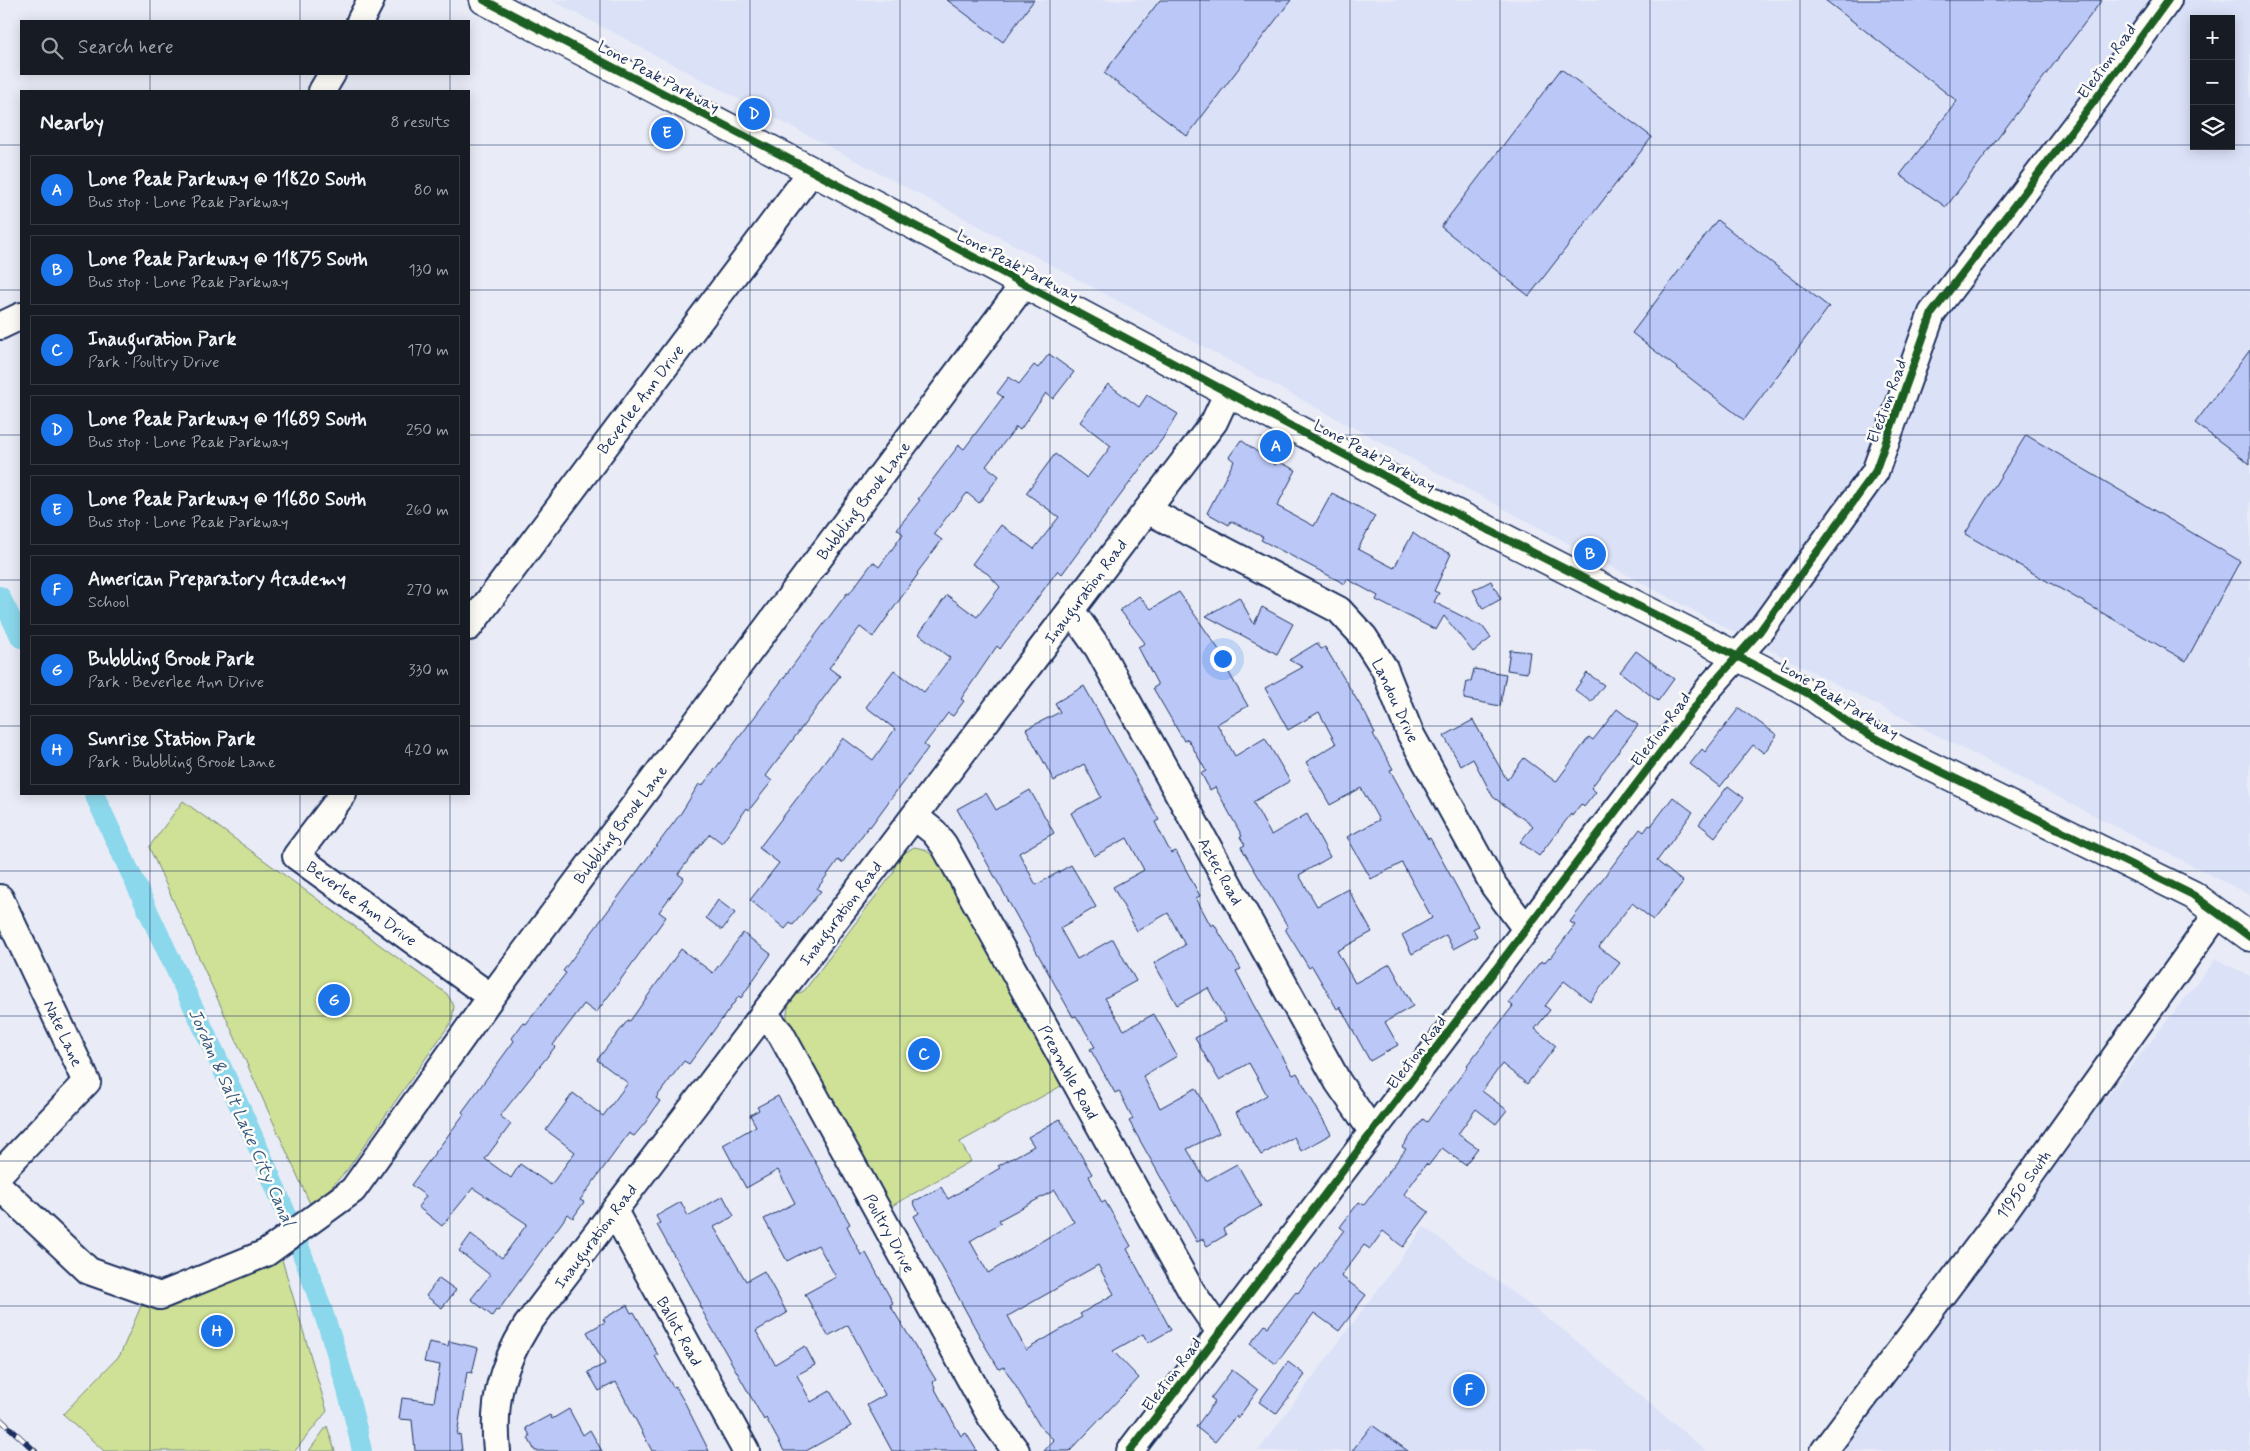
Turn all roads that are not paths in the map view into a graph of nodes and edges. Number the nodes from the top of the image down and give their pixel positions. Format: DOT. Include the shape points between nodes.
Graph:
graph roads {
  1 [pos="371,0"];
  2 [pos="484,0"];
  3 [pos="2168,0"];
  4 [pos="361,20"];
  5 [pos="331,75"];
  6 [pos="323,90"];
  7 [pos="812,171"];
  8 [pos="1024,284"];
  9 [pos="20,316"];
  10 [pos="0,326"];
  11 [pos="1228,392"];
  12 [pos="1147,510"];
  13 [pos="1070,610"];
  14 [pos="470,626"];
  15 [pos="1737,656"];
  16 [pos="342,795"];
  17 [pos="914,816"];
  18 [pos="0,898"];
  19 [pos="2218,913"];
  20 [pos="1526,929"];
  21 [pos="2250,938"];
  22 [pos="490,997"];
  23 [pos="764,1014"];
  24 [pos="1372,1132"];
  25 [pos="0,1174"];
  26 [pos="0,1187"];
  27 [pos="614,1211"];
  28 [pos="1220,1332"];
  29 [pos="497,1451"];
  30 [pos="746,1451"];
  31 [pos="1016,1451"];
  32 [pos="1130,1451"];
  33 [pos="1824,1451"];
  1 -- 4 [label="street"];
  2 -- 7 [label="main road, Lone Peak Parkway"];
  3 -- 15 [label="street, Election Road" via="1932,313 1875,472 1760,631"];
  5 -- 6 [label="street"];
  7 -- 8 [label="main road, Lone Peak Parkway"];
  7 -- 14 [label="street, Beverlee Ann Drive"];
  8 -- 11 [label="main road, Lone Peak Parkway"];
  8 -- 22 [label="street, Bubbling Brook Lane"];
  9 -- 10 [label="street"];
  11 -- 12 [label="street, Inauguration Road" via="1214,422"];
  11 -- 15 [label="main road, Lone Peak Parkway" via="1443,507"];
  12 -- 13 [label="street, Inauguration Road"];
  12 -- 20 [label="street, Landou Drive" via="1339,610 1364,636 1384,668 1410,733 1494,886"];
  13 -- 17 [label="street, Inauguration Road"];
  13 -- 24 [label="street, Aztec Road" via="1098,648 1338,1082"];
  15 -- 19 [label="main road, Lone Peak Parkway" via="1809,694 1850,724 1902,752 2193,895"];
  15 -- 20 [label="street, Election Road"];
  16 -- 22 [label="street, Beverlee Ann Drive" via="296,856"];
  17 -- 23 [label="street, Inauguration Road"];
  17 -- 28 [label="street, Preamble Road" via="944,845 1192,1292"];
  18 -- 25 [label="street, Nate Lane" via="86,1082"];
  19 -- 21 [label="main road, Lone Peak Parkway"];
  19 -- 33 [label="street, 11950 South" via="1996,1222"];
  20 -- 24 [label="street, Election Road"];
  22 -- 26 [label="street, Bubbling Brook Lane" via="353,1190 266,1253 160,1296 89,1271"];
  23 -- 27 [label="street, Inauguration Road"];
  23 -- 31 [label="street, Poultry Drive" via="781,1034 991,1417"];
  24 -- 28 [label="street, Election Road"];
  27 -- 29 [label="street, Inauguration Road" via="527,1324 513,1348 496,1400"];
  27 -- 30 [label="street, Ballot Road"];
  28 -- 32 [label="street, Election Road"];
}
